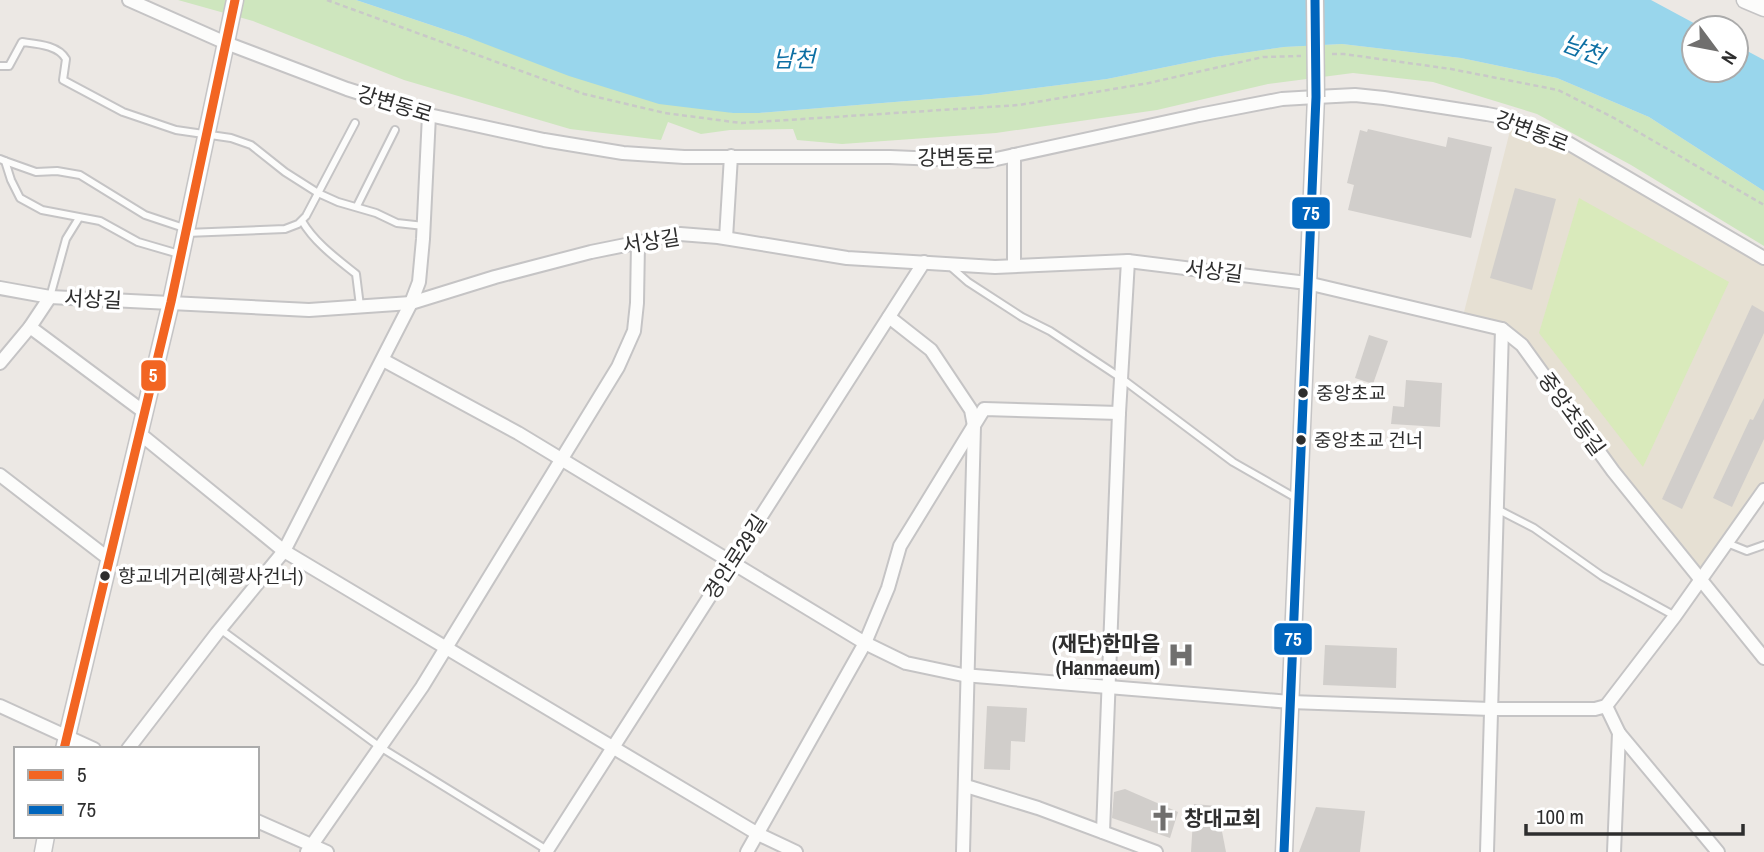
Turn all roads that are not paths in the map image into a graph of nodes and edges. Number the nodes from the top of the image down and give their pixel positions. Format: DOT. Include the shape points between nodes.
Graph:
graph roads {
  1 [pos="128,0"];
  2 [pos="235,0"];
  3 [pos="1315,0"];
  4 [pos="1745,0"];
  5 [pos="1764,8"];
  6 [pos="228,38"];
  7 [pos="0,66"];
  8 [pos="1316,97"];
  9 [pos="429,115"];
  10 [pos="355,123"];
  11 [pos="395,130"];
  12 [pos="207,134"];
  13 [pos="1014,155"];
  14 [pos="732,156"];
  15 [pos="2,160"];
  16 [pos="318,193"];
  17 [pos="357,206"];
  18 [pos="79,218"];
  19 [pos="302,221"];
  20 [pos="424,226"];
  21 [pos="186,231"];
  22 [pos="726,238"];
  23 [pos="638,243"];
  24 [pos="181,254"];
  25 [pos="1764,258"];
  26 [pos="1128,261"];
  27 [pos="924,262"];
  28 [pos="947,264"];
  29 [pos="1014,266"];
  30 [pos="1307,283"];
  31 [pos="0,288"];
  32 [pos="50,297"];
  33 [pos="171,302"];
  34 [pos="411,303"];
  35 [pos="360,306"];
  36 [pos="889,317"];
  37 [pos="30,327"];
  38 [pos="1502,329"];
  39 [pos="383,360"];
  40 [pos="0,363"];
  41 [pos="1121,378"];
  42 [pos="144,412"];
  43 [pos="1119,413"];
  44 [pos="974,426"];
  45 [pos="139,433"];
  46 [pos="561,459"];
  47 [pos="0,475"];
  48 [pos="1763,496"];
  49 [pos="1299,499"];
  50 [pos="1497,509"];
  51 [pos="1727,543"];
  52 [pos="1764,545"];
  53 [pos="284,551"];
  54 [pos="109,559"];
  55 [pos="733,561"];
  56 [pos="1702,580"];
  57 [pos="1675,616"];
  58 [pos="220,629"];
  59 [pos="865,643"];
  60 [pos="446,646"];
  61 [pos="1764,658"];
  62 [pos="968,675"];
  63 [pos="1110,687"];
  64 [pos="1290,702"];
  65 [pos="0,706"];
  66 [pos="1606,706"];
  67 [pos="1491,709"];
  68 [pos="1619,733"];
  69 [pos="65,743"];
  70 [pos="612,746"];
  71 [pos="84,747"];
  72 [pos="130,747"];
  73 [pos="380,747"];
  74 [pos="966,786"];
  75 [pos="259,822"];
  76 [pos="1103,832"];
  77 [pos="758,834"];
  78 [pos="309,849"];
  79 [pos="546,851"];
  80 [pos="327,852"];
  81 [pos="747,852"];
  82 [pos="796,852"];
  83 [pos="963,852"];
  84 [pos="1156,852"];
  85 [pos="1284,852"];
  86 [pos="1488,852"];
  87 [pos="1614,852"];
  88 [pos="1718,852"];
  1 -- 6 [label="street, 강변동로"];
  2 -- 6 [label="street"];
  3 -- 8 [label="street, bridge"];
  4 -- 5 [label="street"];
  6 -- 9 [label="street, 강변동로" via="348,89"];
  6 -- 12 [label="street"];
  7 -- 12 [label="lane" via="9,66 22,42 50,47 62,51 66,58 63,79 82,92 176,130"];
  8 -- 13 [label="street, 강변동로" via="1282,99"];
  8 -- 25 [label="street, 강변동로" via="1384,98 1513,119 1568,143"];
  8 -- 30 [label="street"];
  9 -- 14 [label="street, 강변동로" via="623,153"];
  9 -- 20 [label="street"];
  10 -- 16 [label="lane"];
  11 -- 17 [label="lane"];
  12 -- 16 [label="lane" via="251,145"];
  12 -- 21 [label="street"];
  13 -- 14 [label="street, 강변동로" via="987,161"];
  13 -- 29 [label="street"];
  14 -- 22 [label="street"];
  15 -- 18 [label="lane" via="20,198 42,210"];
  15 -- 21 [label="lane" via="36,172 80,175 145,215"];
  16 -- 17 [label="lane"];
  16 -- 19 [label="lane"];
  17 -- 20 [label="lane" via="397,223"];
  18 -- 24 [label="lane" via="100,221 138,242"];
  18 -- 32 [label="lane" via="66,239"];
  19 -- 21 [label="lane" via="285,229"];
  19 -- 35 [label="lane" via="307,231 356,274"];
  20 -- 34 [label="street" via="419,282"];
  21 -- 24 [label="street"];
  22 -- 23 [label="street, 서상길" via="680,234"];
  22 -- 27 [label="street, 서상길" via="847,258"];
  23 -- 34 [label="street, 서상길" via="507,274"];
  23 -- 46 [label="street" via="634,331 618,367"];
  24 -- 33 [label="street"];
  26 -- 29 [label="street, 서상길"];
  26 -- 30 [label="street, 서상길"];
  26 -- 41 [label="street"];
  27 -- 28 [label="street, 서상길"];
  27 -- 36 [label="street, 경안로29길"];
  28 -- 29 [label="street, 서상길"];
  28 -- 41 [label="lane" via="968,282"];
  30 -- 38 [label="street, 중앙초등길"];
  30 -- 49 [label="street"];
  31 -- 32 [label="street, 서상길"];
  32 -- 33 [label="street, 서상길"];
  32 -- 37 [label="street"];
  33 -- 35 [label="street, 서상길" via="309,310"];
  33 -- 42 [label="street"];
  34 -- 35 [label="street, 서상길"];
  34 -- 39 [label="street"];
  36 -- 44 [label="street" via="931,350 971,410"];
  36 -- 55 [label="street, 경안로29길"];
  37 -- 40 [label="street"];
  37 -- 42 [label="street"];
  38 -- 50 [label="street"];
  38 -- 56 [label="street, 중앙초등길" via="1522,345 1613,471"];
  39 -- 46 [label="street"];
  39 -- 53 [label="street"];
  41 -- 43 [label="street"];
  41 -- 49 [label="lane" via="1206,444"];
  42 -- 45 [label="street"];
  43 -- 44 [label="street" via="984,410"];
  43 -- 63 [label="street"];
  44 -- 59 [label="street" via="900,546"];
  44 -- 62 [label="street"];
  45 -- 53 [label="street"];
  45 -- 54 [label="street"];
  46 -- 55 [label="street"];
  46 -- 60 [label="street"];
  47 -- 54 [label="street"];
  48 -- 51 [label="street"];
  49 -- 64 [label="street"];
  50 -- 57 [label="lane"];
  50 -- 67 [label="street"];
  51 -- 52 [label="lane" via="1747,551"];
  51 -- 56 [label="street"];
  53 -- 58 [label="street"];
  53 -- 60 [label="street"];
  54 -- 69 [label="street"];
  55 -- 59 [label="street"];
  55 -- 70 [label="street, 경안로29길"];
  56 -- 57 [label="street"];
  56 -- 61 [label="street, 중앙초등길"];
  57 -- 66 [label="street"];
  58 -- 72 [label="street"];
  58 -- 73 [label="lane"];
  59 -- 62 [label="street" via="905,663"];
  59 -- 77 [label="street"];
  60 -- 70 [label="street"];
  60 -- 73 [label="street"];
  62 -- 63 [label="street"];
  62 -- 74 [label="street"];
  63 -- 64 [label="street"];
  63 -- 76 [label="street"];
  64 -- 67 [label="street"];
  64 -- 85 [label="street"];
  65 -- 69 [label="street"];
  66 -- 67 [label="street"];
  66 -- 68 [label="street"];
  67 -- 86 [label="street"];
  68 -- 87 [label="street"];
  68 -- 88 [label="street"];
  69 -- 71 [label="street"];
  70 -- 77 [label="street"];
  70 -- 79 [label="street, 경안로29길"];
  73 -- 78 [label="street"];
  73 -- 79 [label="lane"];
  74 -- 76 [label="street"];
  74 -- 83 [label="street"];
  75 -- 78 [label="street"];
  76 -- 84 [label="street"];
  77 -- 81 [label="street"];
  77 -- 82 [label="street"];
  78 -- 80 [label="street"];
}
